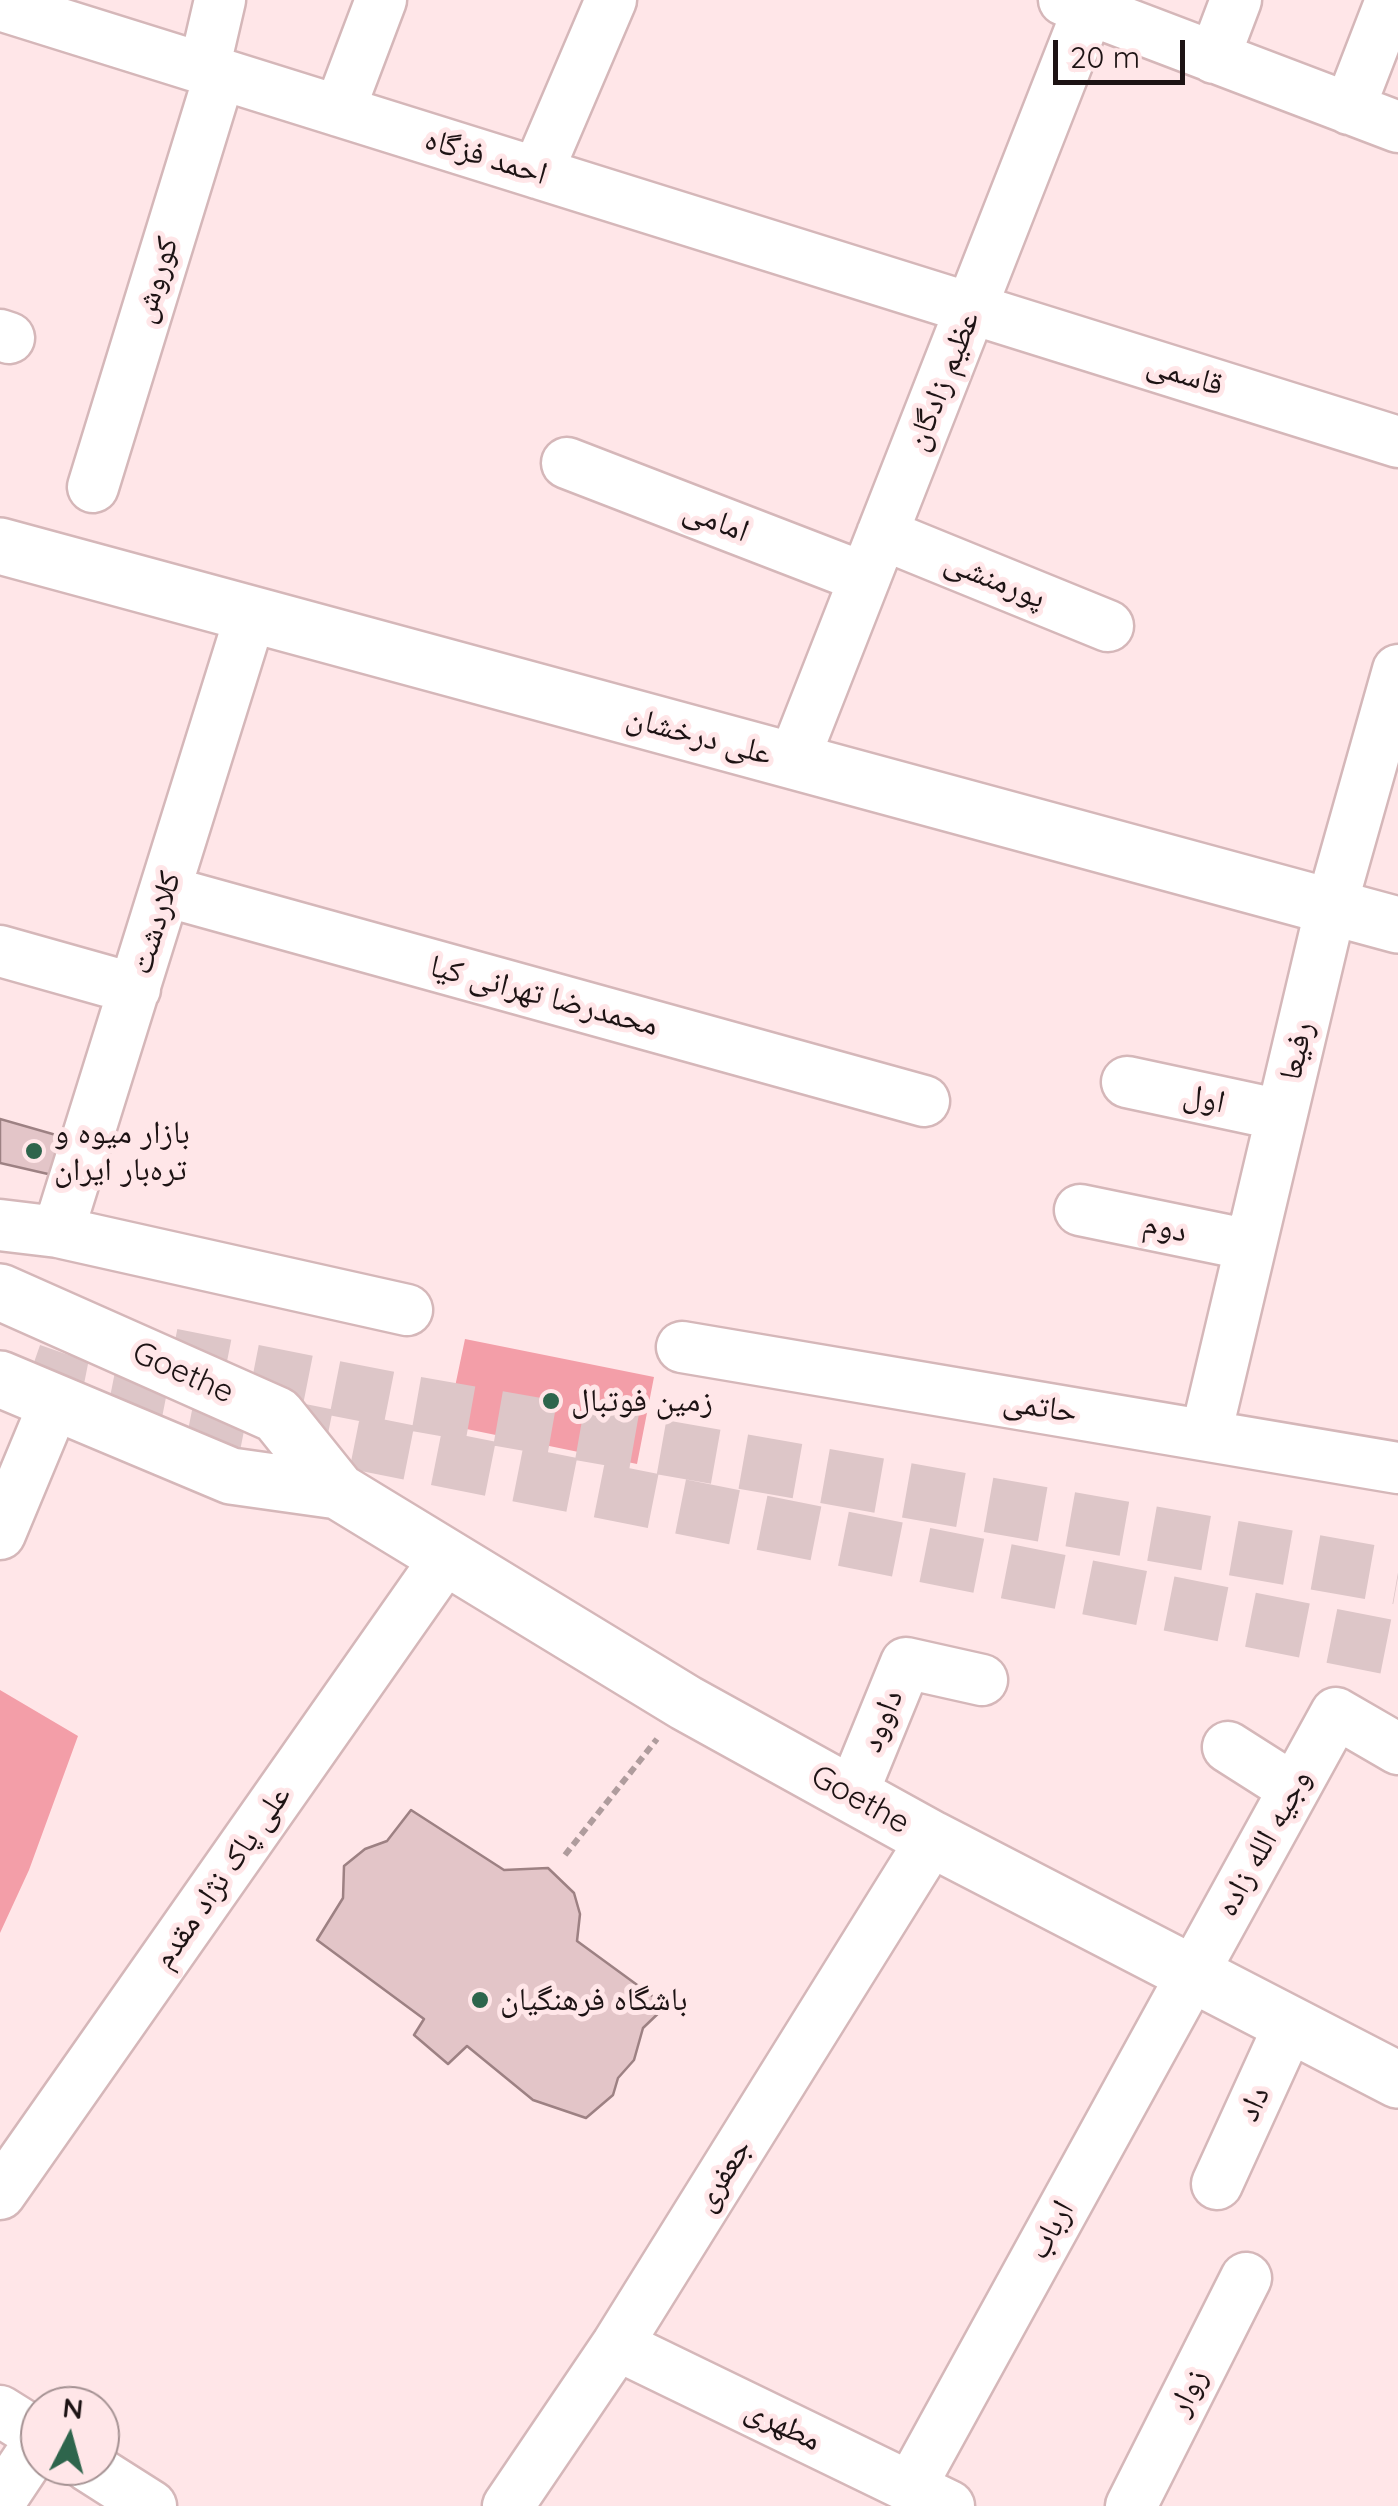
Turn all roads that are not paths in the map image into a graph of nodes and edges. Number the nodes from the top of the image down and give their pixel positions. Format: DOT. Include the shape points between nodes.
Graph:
graph roads {
  1 [pos="220,0"];
  2 [pos="381,0"];
  3 [pos="611,0"];
  4 [pos="1236,0"];
  5 [pos="1082,3"];
  6 [pos="1390,3"];
  7 [pos="0,5"];
  8 [pos="1214,58"];
  9 [pos="212,71"];
  10 [pos="1349,109"];
  11 [pos="340,112"];
  12 [pos="1398,128"];
  13 [pos="537,172"];
  14 [pos="971,308"];
  15 [pos="1398,442"];
  16 [pos="567,463"];
  17 [pos="93,487"];
  18 [pos="0,546"];
  19 [pos="874,556"];
  20 [pos="251,614"];
  21 [pos="1108,626"];
  22 [pos="1398,670"];
  23 [pos="793,761"];
  24 [pos="165,891"];
  25 [pos="1330,907"];
  26 [pos="1398,926"];
  27 [pos="0,951"];
  28 [pos="135,989"];
  29 [pos="1127,1082"];
  30 [pos="924,1101"];
  31 [pos="1281,1116"];
  32 [pos="1080,1210"];
  33 [pos="0,1225"];
  34 [pos="58,1232"];
  35 [pos="1250,1245"];
  36 [pos="0,1292"];
  37 [pos="407,1310"];
  38 [pos="682,1348"];
  39 [pos="0,1378"];
  40 [pos="56,1402"];
  41 [pos="1206,1434"];
  42 [pos="1398,1468"];
  43 [pos="338,1491"];
  44 [pos="0,1534"];
  45 [pos="444,1559"];
  46 [pos="982,1680"];
  47 [pos="1228,1746"];
  48 [pos="1398,1749"];
  49 [pos="1294,1789"];
  50 [pos="852,1795"];
  51 [pos="932,1839"];
  52 [pos="1191,1973"];
  53 [pos="1290,2024"];
  54 [pos="1398,2080"];
  55 [pos="1217,2184"];
  56 [pos="0,2194"];
  57 [pos="1246,2278"];
  58 [pos="617,2345"];
  59 [pos="20,2470"];
  60 [pos="120,2486"];
  61 [pos="930,2496"];
  62 [pos="0,2501"];
  63 [pos="151,2506"];
  64 [pos="508,2506"];
  65 [pos="1130,2506"];
  1 -- 9 [label="street"];
  2 -- 11 [label="street"];
  3 -- 13 [label="street"];
  4 -- 8 [label="street"];
  5 -- 8 [label="street"];
  5 -- 14 [label="street, عظیم زادگان"];
  6 -- 10 [label="street"];
  7 -- 9 [label="street, احمد فزگاه"];
  8 -- 10 [label="street"];
  9 -- 11 [label="street, احمد فزگاه"];
  9 -- 17 [label="street, کوروش"];
  10 -- 12 [label="street"];
  11 -- 13 [label="street, احمد فزگاه"];
  13 -- 14 [label="street, احمد فزگاه"];
  14 -- 15 [label="street, قاسمی"];
  14 -- 19 [label="street, عظیم زادگان"];
  16 -- 19 [label="street, امامی"];
  18 -- 20 [label="main road, علی درخشان"];
  19 -- 21 [label="street, پورمنشی"];
  19 -- 23 [label="street, عظیم زادگان"];
  20 -- 23 [label="main road, علی درخشان"];
  20 -- 24 [label="street, کلاردشت"];
  22 -- 25 [label="street, رفیعا"];
  23 -- 25 [label="main road, علی درخشان"];
  24 -- 28 [label="street, کلاردشت"];
  24 -- 30 [label="street, محمدرضا تهرانی کیا"];
  25 -- 26 [label="main road, علی درخشان"];
  25 -- 31 [label="street, رفیعا"];
  27 -- 28 [label="street"];
  28 -- 34 [label="street, کلاردشت"];
  29 -- 31 [label="street, اول"];
  31 -- 35 [label="street, رفیعا"];
  32 -- 35 [label="street, دوم"];
  33 -- 34 [label="street"];
  34 -- 37 [label="street"];
  35 -- 41 [label="street, رفیعا"];
  36 -- 43 [label="main road, Goethe" via="277,1415"];
  38 -- 41 [label="street, حاتمی"];
  39 -- 40 [label="main road, Goethe"];
  40 -- 43 [label="main road, Goethe" via="231,1476"];
  40 -- 44 [label="street"];
  41 -- 42 [label="street, حاتمی"];
  43 -- 45 [label="main road, Goethe"];
  45 -- 50 [label="main road, Goethe"];
  45 -- 56 [label="street, علی پاک نژاد مقدم"];
  46 -- 50 [label="street, داوود" via="906,1663"];
  47 -- 49 [label="street"];
  48 -- 49 [label="street, وجیه الله زاده" via="1336,1713"];
  49 -- 52 [label="street, وجیه الله زاده"];
  50 -- 51 [label="main road, Goethe"];
  51 -- 52 [label="main road, Goethe"];
  51 -- 58 [label="street, جعفری"];
  52 -- 53 [label="main road, Goethe"];
  52 -- 61 [label="street, ارباب"];
  53 -- 54 [label="main road, Goethe"];
  53 -- 55 [label="street, داد"];
  57 -- 65 [label="street, زوار"];
  58 -- 61 [label="street, مطهری"];
  58 -- 64 [label="street, جعفری"];
  59 -- 62 [label="street"];
  60 -- 63 [label="street"];
}
